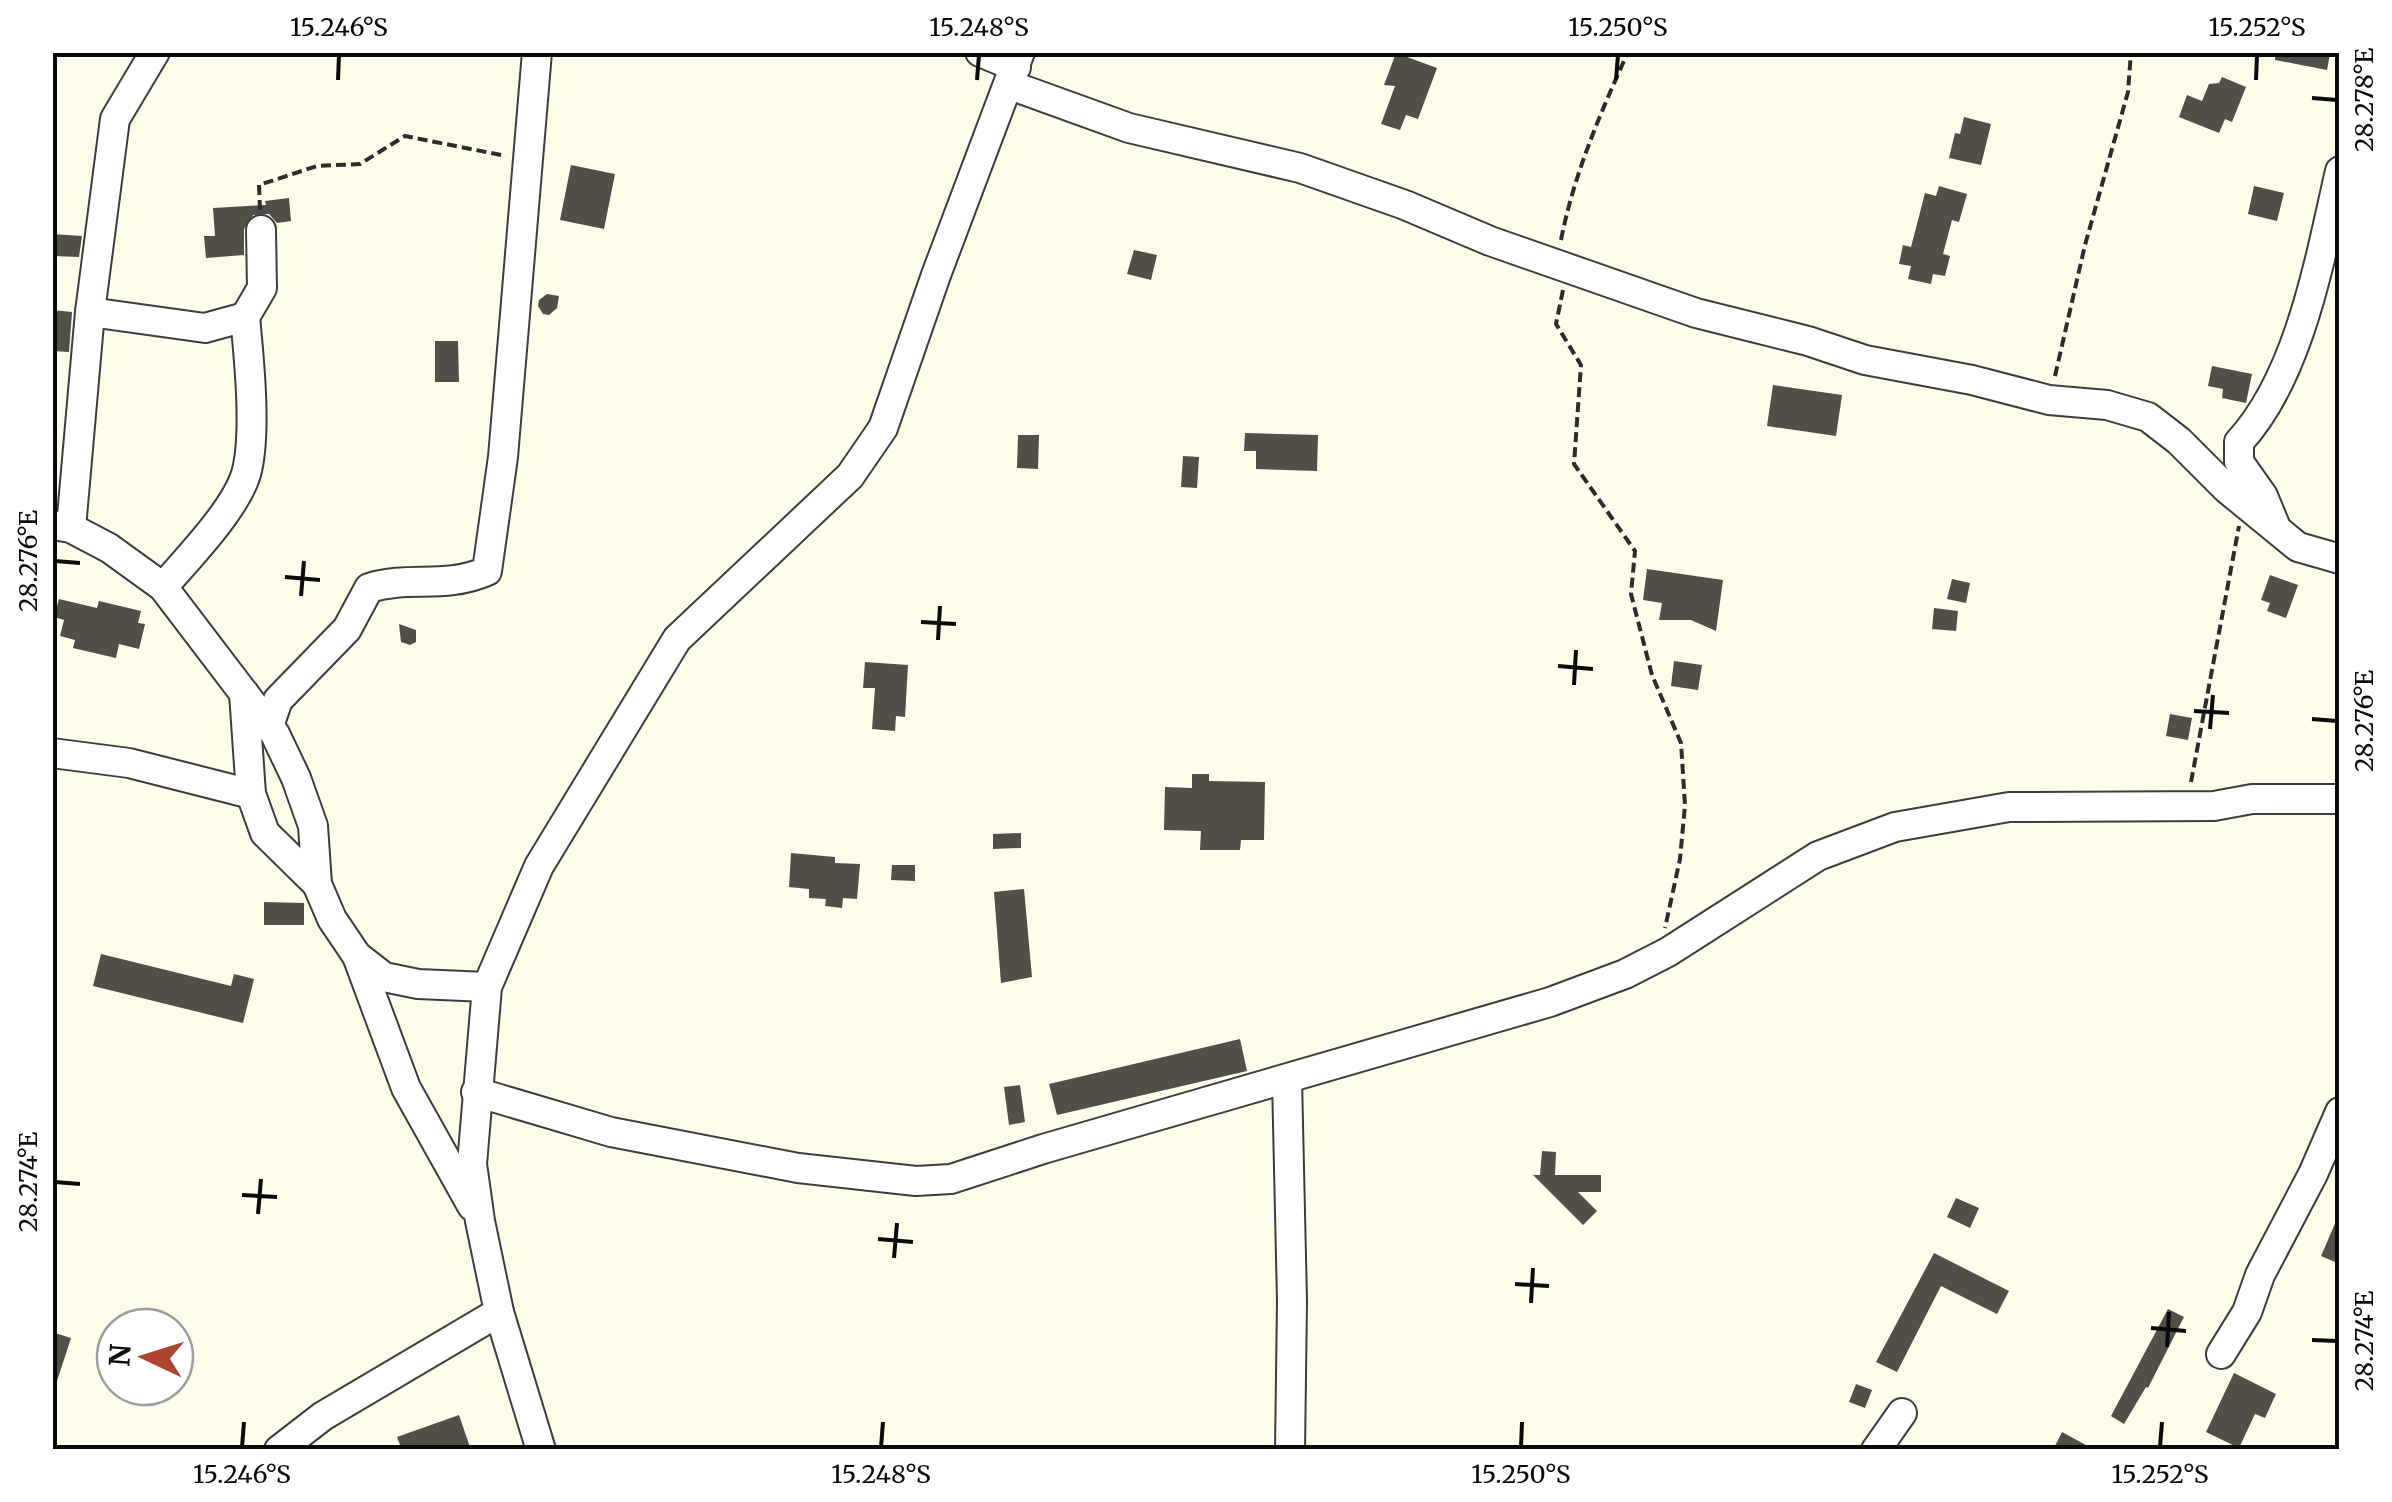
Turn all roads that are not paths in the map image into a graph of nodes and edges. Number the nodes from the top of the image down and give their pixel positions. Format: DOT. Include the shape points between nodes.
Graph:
graph roads {
  1 [pos="154,52"];
  2 [pos="538,52"];
  3 [pos="980,52"];
  4 [pos="1015,68"];
  5 [pos="2340,171"];
  6 [pos="260,230"];
  7 [pos="90,312"];
  8 [pos="246,317"];
  9 [pos="62,527"];
  10 [pos="2278,531"];
  11 [pos="2340,559"];
  12 [pos="163,587"];
  13 [pos="244,693"];
  14 [pos="269,726"];
  15 [pos="52,753"];
  16 [pos="251,794"];
  17 [pos="2340,799"];
  18 [pos="318,884"];
  19 [pos="358,956"];
  20 [pos="487,987"];
  21 [pos="1287,1079"];
  22 [pos="476,1092"];
  23 [pos="2340,1112"];
  24 [pos="480,1221"];
  25 [pos="499,1312"];
  26 [pos="2221,1354"];
  27 [pos="1902,1413"];
  28 [pos="279,1450"];
  29 [pos="541,1450"];
  30 [pos="1290,1450"];
  31 [pos="1876,1450"];
  1 -- 7 [label="street" via="114,119"];
  2 -- 14 [label="street" via="487,571 466,580 392,580 369,588 347,629 278,700"];
  3 -- 4 [label="street"];
  4 -- 10 [label="street" via="1129,128 1300,168 1696,313 1864,360 2148,417"];
  4 -- 20 [label="street" via="883,428 850,476 676,640 539,866"];
  5 -- 10 [label="street" via="2279,387 2239,442 2239,462"];
  6 -- 8 [label="street" via="262,288"];
  7 -- 8 [label="street" via="205,328"];
  7 -- 9 [label="street"];
  8 -- 12 [label="street" via="246,474 222,518"];
  9 -- 12 [label="street" via="109,548"];
  10 -- 11 [label="street" via="2298,547"];
  12 -- 13 [label="street"];
  13 -- 14 [label="street"];
  13 -- 16 [label="street"];
  14 -- 18 [label="street" via="313,826"];
  15 -- 16 [label="street"];
  16 -- 18 [label="street" via="265,833"];
  17 -- 21 [label="street" via="2010,807 1895,827 1818,856 1625,974"];
  18 -- 19 [label="street"];
  19 -- 20 [label="street" via="384,976"];
  19 -- 24 [label="street" via="406,1088"];
  20 -- 22 [label="street"];
  21 -- 22 [label="street" via="951,1180 916,1181 798,1168 612,1132"];
  21 -- 30 [label="street"];
  22 -- 24 [label="street" via="472,1164"];
  23 -- 26 [label="street"];
  24 -- 25 [label="street"];
  25 -- 28 [label="street" via="323,1416"];
  25 -- 29 [label="street"];
  27 -- 31 [label="street"];
}
